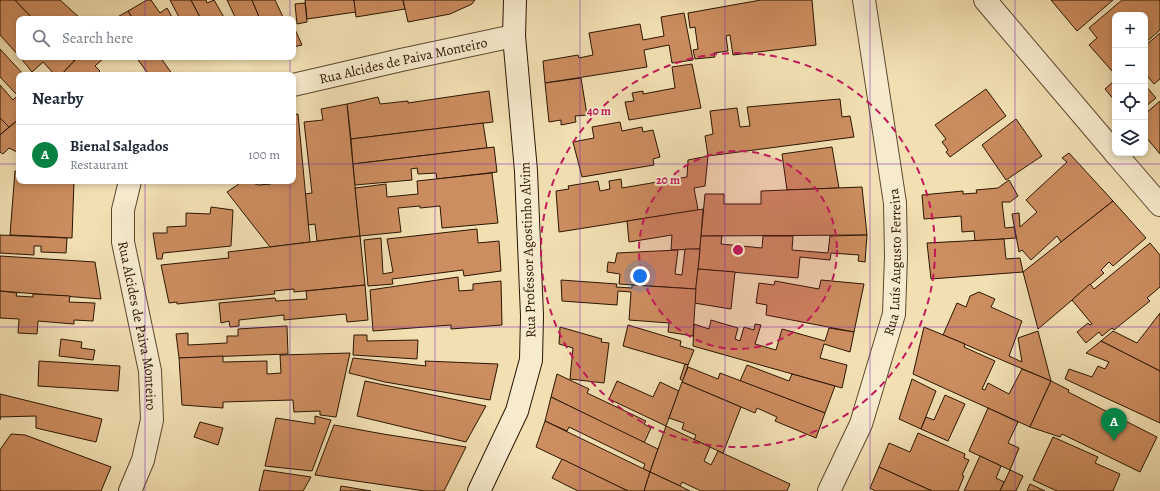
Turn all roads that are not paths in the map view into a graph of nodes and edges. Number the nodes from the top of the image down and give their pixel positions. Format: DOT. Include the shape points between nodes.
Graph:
graph roads {
  1 [pos="515,0"];
  2 [pos="864,0"];
  3 [pos="985,0"];
  4 [pos="514,36"];
  5 [pos="296,84"];
  6 [pos="1112,149"];
  7 [pos="1118,156"];
  8 [pos="129,184"];
  9 [pos="1160,205"];
  10 [pos="130,491"];
  11 [pos="480,491"];
  12 [pos="829,491"];
  1 -- 4 [label="street, Rua Professor Agostinho Alvim"];
  2 -- 12 [label="street, Rua Luís Augusto Ferreira" via="895,203 894,314 861,424"];
  3 -- 6 [label="street"];
  4 -- 5 [label="street, Rua Alcides de Paiva Monteiro"];
  4 -- 11 [label="street, Rua Professor Agostinho Alvim" via="526,171 532,360 517,411"];
  7 -- 9 [label="street"];
  8 -- 10 [label="street, Rua Alcides de Paiva Monteiro" via="123,210 123,242 150,371 152,420 143,460"];
}
